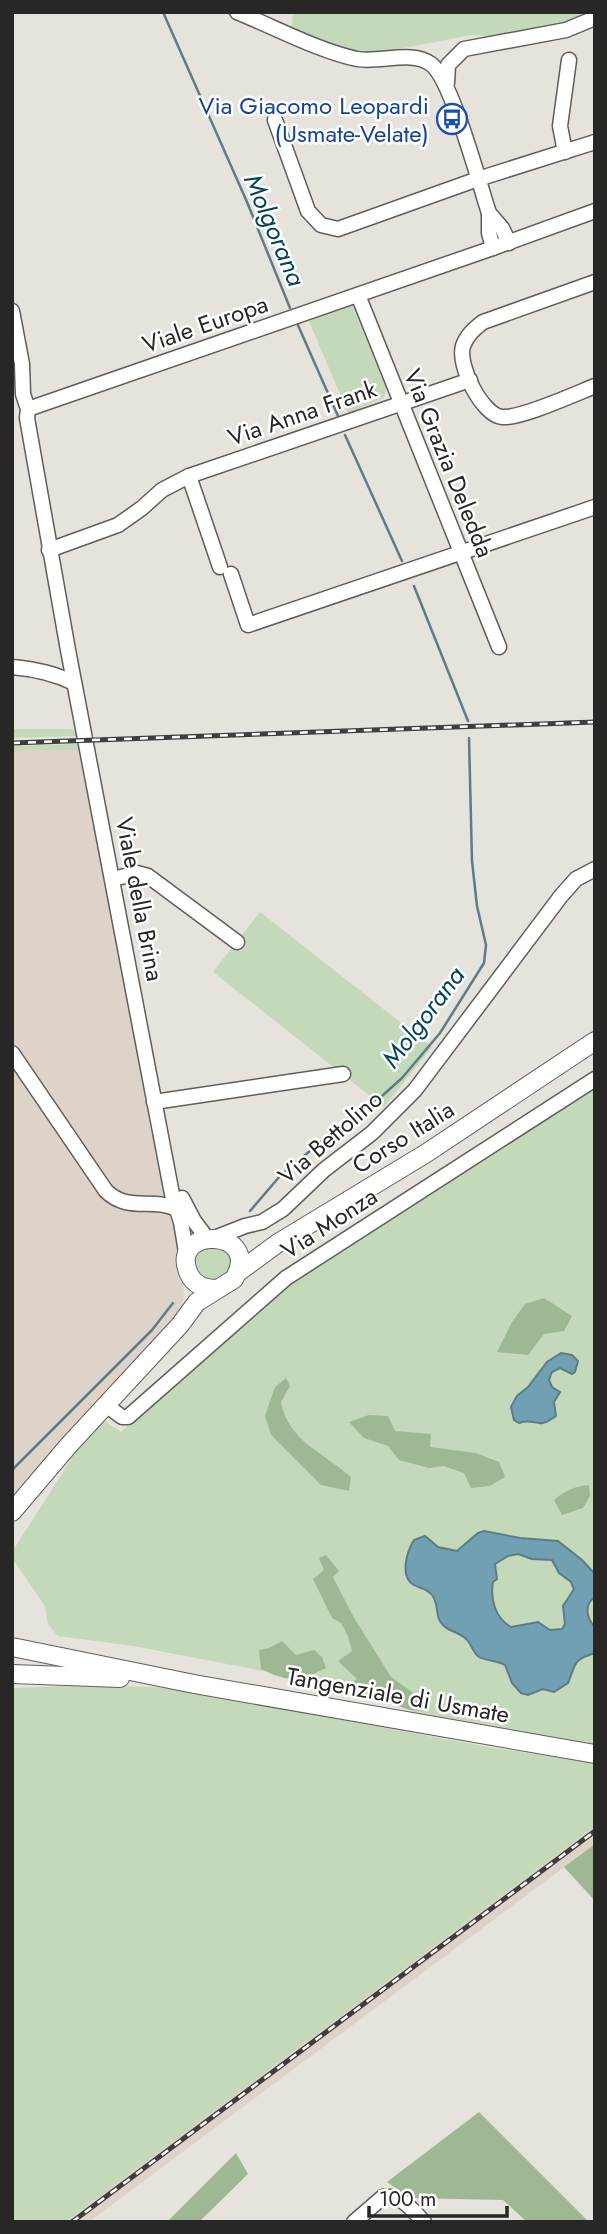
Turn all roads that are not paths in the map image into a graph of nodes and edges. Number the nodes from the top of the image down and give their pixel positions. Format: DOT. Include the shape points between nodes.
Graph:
graph roads {
  1 [pos="237,12"];
  2 [pos="595,18"];
  3 [pos="569,60"];
  4 [pos="447,83"];
  5 [pos="275,120"];
  6 [pos="595,142"];
  7 [pos="565,152"];
  8 [pos="478,179"];
  9 [pos="595,211"];
  10 [pos="489,213"];
  11 [pos="509,243"];
  12 [pos="493,248"];
  13 [pos="595,282"];
  14 [pos="358,296"];
  15 [pos="12,312"];
  16 [pos="470,380"];
  17 [pos="595,386"];
  18 [pos="401,403"];
  19 [pos="28,409"];
  20 [pos="189,476"];
  21 [pos="595,507"];
  22 [pos="49,550"];
  23 [pos="461,554"];
  24 [pos="499,647"];
  25 [pos="68,650"];
  26 [pos="12,667"];
  27 [pos="37,669"];
  28 [pos="74,682"];
  29 [pos="595,869"];
  30 [pos="113,878"];
  31 [pos="237,942"];
  32 [pos="595,1041"];
  33 [pos="12,1053"];
  34 [pos="343,1074"];
  35 [pos="595,1079"];
  36 [pos="154,1102"];
  37 [pos="165,1156"];
  38 [pos="172,1194"];
  39 [pos="144,1204"];
  40 [pos="182,1210"];
  41 [pos="240,1228"];
  42 [pos="212,1238"];
  43 [pos="278,1243"];
  44 [pos="235,1250"];
  45 [pos="188,1266"];
  46 [pos="237,1273"];
  47 [pos="216,1289"];
  48 [pos="180,1325"];
  49 [pos="106,1405"];
  50 [pos="12,1512"];
  51 [pos="12,1647"];
  52 [pos="12,1674"];
  53 [pos="60,1676"];
  54 [pos="12,1680"];
  55 [pos="194,1684"];
  56 [pos="595,1754"];
  57 [pos="354,2222"];
  58 [pos="424,2222"];
  1 -- 4 [label="street" via="355,59 410,58 431,64"];
  2 -- 4 [label="street" via="566,30 464,49 448,65"];
  3 -- 7 [label="street" via="560,126"];
  4 -- 8 [label="street"];
  5 -- 8 [label="street" via="308,211 321,225 338,229"];
  6 -- 7 [label="street"];
  7 -- 8 [label="street"];
  8 -- 10 [label="street"];
  9 -- 11 [label="street, Viale Europa"];
  10 -- 11 [label="street"];
  10 -- 12 [label="street"];
  11 -- 12 [label="street, Viale Europa"];
  12 -- 14 [label="street, Viale Europa"];
  13 -- 16 [label="street" via="483,322 469,333 462,349"];
  14 -- 18 [label="street, Via Grazia Deledda"];
  14 -- 19 [label="street, Viale Europa"];
  15 -- 19 [label="street"];
  16 -- 17 [label="street" via="483,405 500,417 527,412"];
  16 -- 18 [label="street, Via Anna Frank"];
  18 -- 20 [label="street, Via Anna Frank"];
  18 -- 23 [label="street, Via Grazia Deledda"];
  19 -- 22 [label="street"];
  20 -- 22 [label="street, Via Anna Frank" via="162,490 118,526"];
  20 -- 23 [label="street" via="248,625"];
  21 -- 23 [label="street"];
  22 -- 25 [label="street, Viale della Brina"];
  23 -- 24 [label="street, Via Grazia Deledda"];
  25 -- 27 [label="street" via="54,664"];
  25 -- 28 [label="street, Viale della Brina"];
  26 -- 27 [label="street"];
  27 -- 28 [label="street"];
  28 -- 30 [label="street, Viale della Brina"];
  29 -- 41 [label="street, Via Bettolino" via="576,879 552,906 415,1090 283,1209"];
  30 -- 31 [label="street" via="137,873 148,876"];
  30 -- 36 [label="street, Viale della Brina"];
  32 -- 43 [label="main road, Corso Italia" via="425,1154"];
  33 -- 39 [label="street" via="106,1191 115,1200"];
  34 -- 36 [label="street"];
  35 -- 49 [label="street, Via Monza" via="286,1278 128,1417 122,1418"];
  36 -- 37 [label="street, Viale della Brina"];
  37 -- 38 [label="street, Viale della Brina"];
  37 -- 40 [label="street, Viale della Brina"];
  38 -- 39 [label="street"];
  38 -- 40 [label="street, Viale della Brina"];
  39 -- 40 [label="street"];
  40 -- 42 [label="street, Viale della Brina"];
  40 -- 45 [label="street, Viale della Brina"];
  41 -- 42 [label="street, Via Bettolino"];
  41 -- 44 [label="street"];
  42 -- 44 [label="main road"];
  42 -- 45 [label="main road" via="194,1245"];
  43 -- 44 [label="main road"];
  43 -- 46 [label="main road, Corso Italia"];
  44 -- 46 [label="main road"];
  45 -- 47 [label="main road" via="203,1287"];
  45 -- 48 [label="main road" via="188,1297"];
  46 -- 47 [label="main road" via="229,1284"];
  47 -- 48 [label="main road" via="197,1302"];
  48 -- 49 [label="main road"];
  49 -- 50 [label="main road"];
  51 -- 55 [label="main road"];
  52 -- 53 [label="main road"];
  53 -- 54 [label="main road"];
  53 -- 55 [label="main road"];
  55 -- 56 [label="main road, Tangenziale di Usmate"];
  57 -- 58 [label="street" via="383,2197 391,2196 401,2199"];
}
